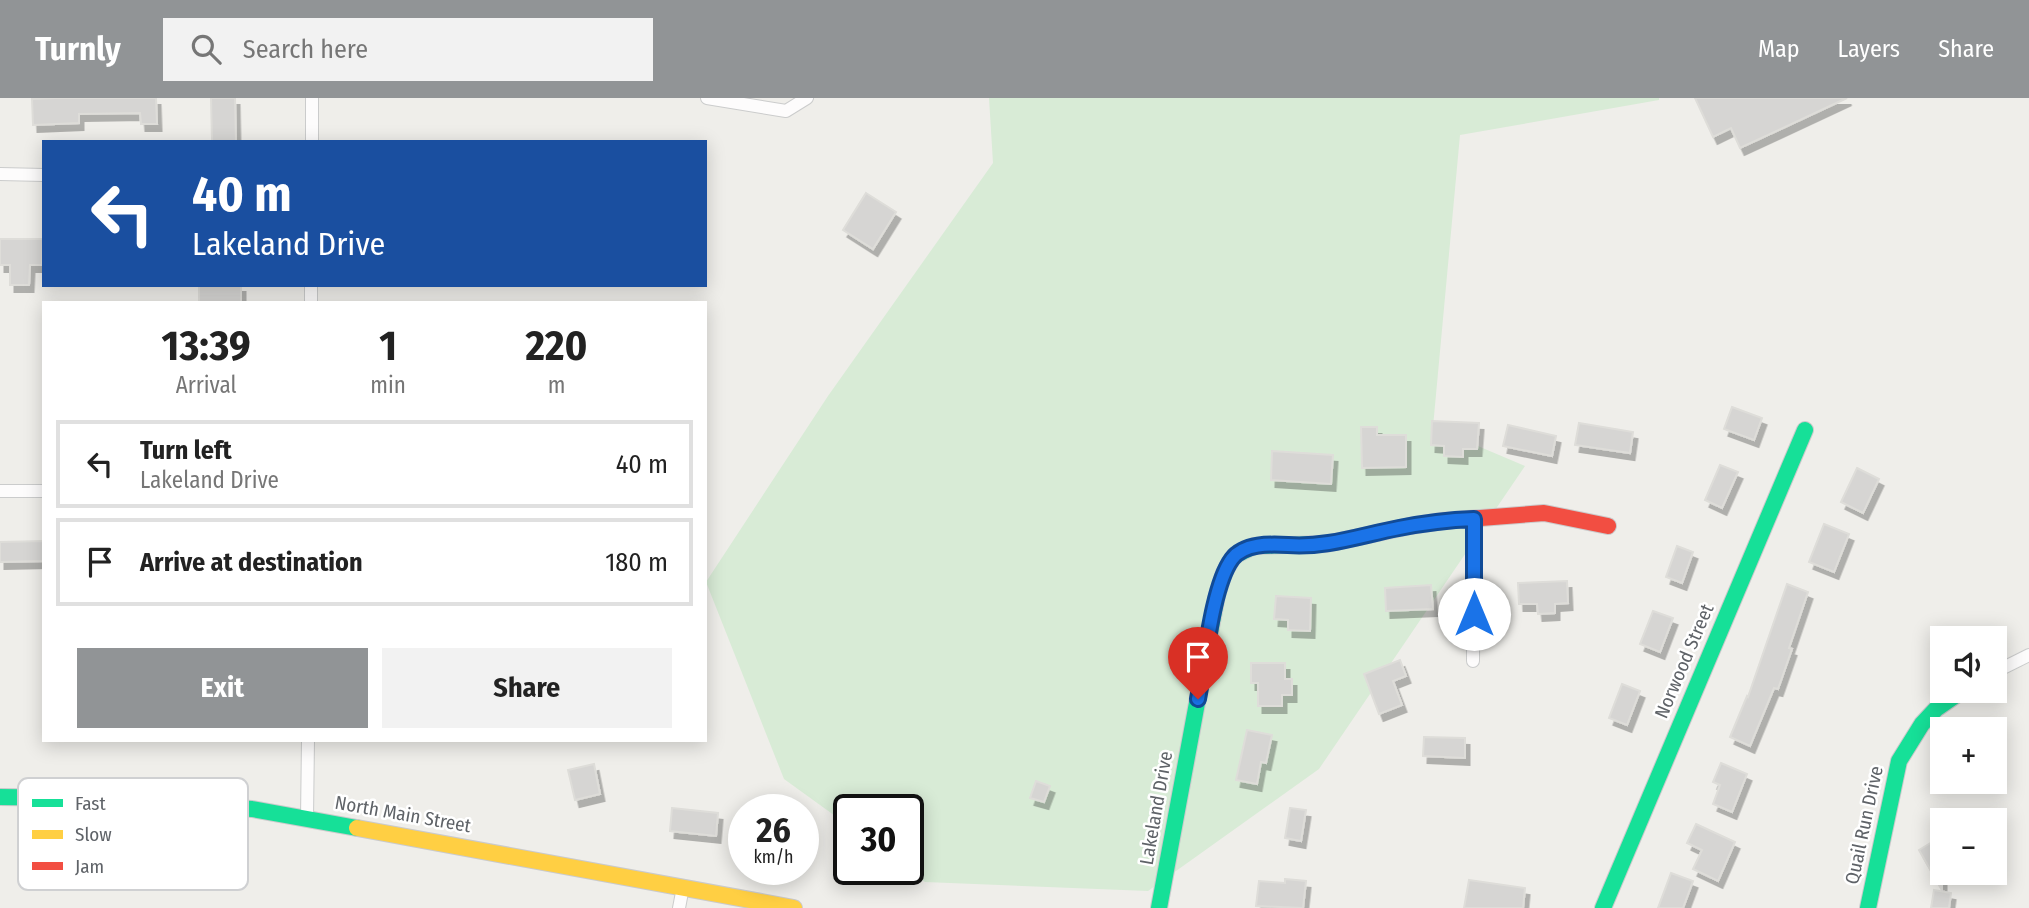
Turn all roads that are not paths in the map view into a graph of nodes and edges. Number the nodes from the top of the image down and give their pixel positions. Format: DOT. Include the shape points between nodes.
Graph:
graph roads {
  1 [pos="312,98"];
  2 [pos="708,98"];
  3 [pos="807,98"];
  4 [pos="312,140"];
  5 [pos="0,174"];
  6 [pos="42,175"];
  7 [pos="1805,430"];
  8 [pos="0,491"];
  9 [pos="42,491"];
  10 [pos="1474,519"];
  11 [pos="1608,526"];
  12 [pos="2029,655"];
  13 [pos="1474,661"];
  14 [pos="2007,666"];
  15 [pos="1945,703"];
  16 [pos="308,742"];
  17 [pos="0,797"];
  18 [pos="18,797"];
  19 [pos="248,809"];
  20 [pos="307,818"];
  21 [pos="683,887"];
  22 [pos="679,908"];
  23 [pos="794,908"];
  24 [pos="1159,908"];
  25 [pos="1603,908"];
  26 [pos="1868,908"];
  1 -- 4 [label="street"];
  2 -- 3 [label="street" via="786,111"];
  5 -- 6 [label="street"];
  7 -- 25 [label="street, Norwood Street"];
  8 -- 9 [label="street"];
  10 -- 11 [label="street, Lakeland Drive" via="1544,513"];
  10 -- 13 [label="street"];
  10 -- 24 [label="street, Lakeland Drive" via="1401,527 1326,544 1254,545 1234,556 1217,595"];
  12 -- 14 [label="street"];
  15 -- 26 [label="street, Quail Run Drive" via="1922,723 1899,761"];
  16 -- 20 [label="street"];
  17 -- 18 [label="street, North Main Street"];
  19 -- 20 [label="street, North Main Street"];
  20 -- 21 [label="street, North Main Street"];
  21 -- 22 [label="street"];
  21 -- 23 [label="street, North Main Street"];
}
